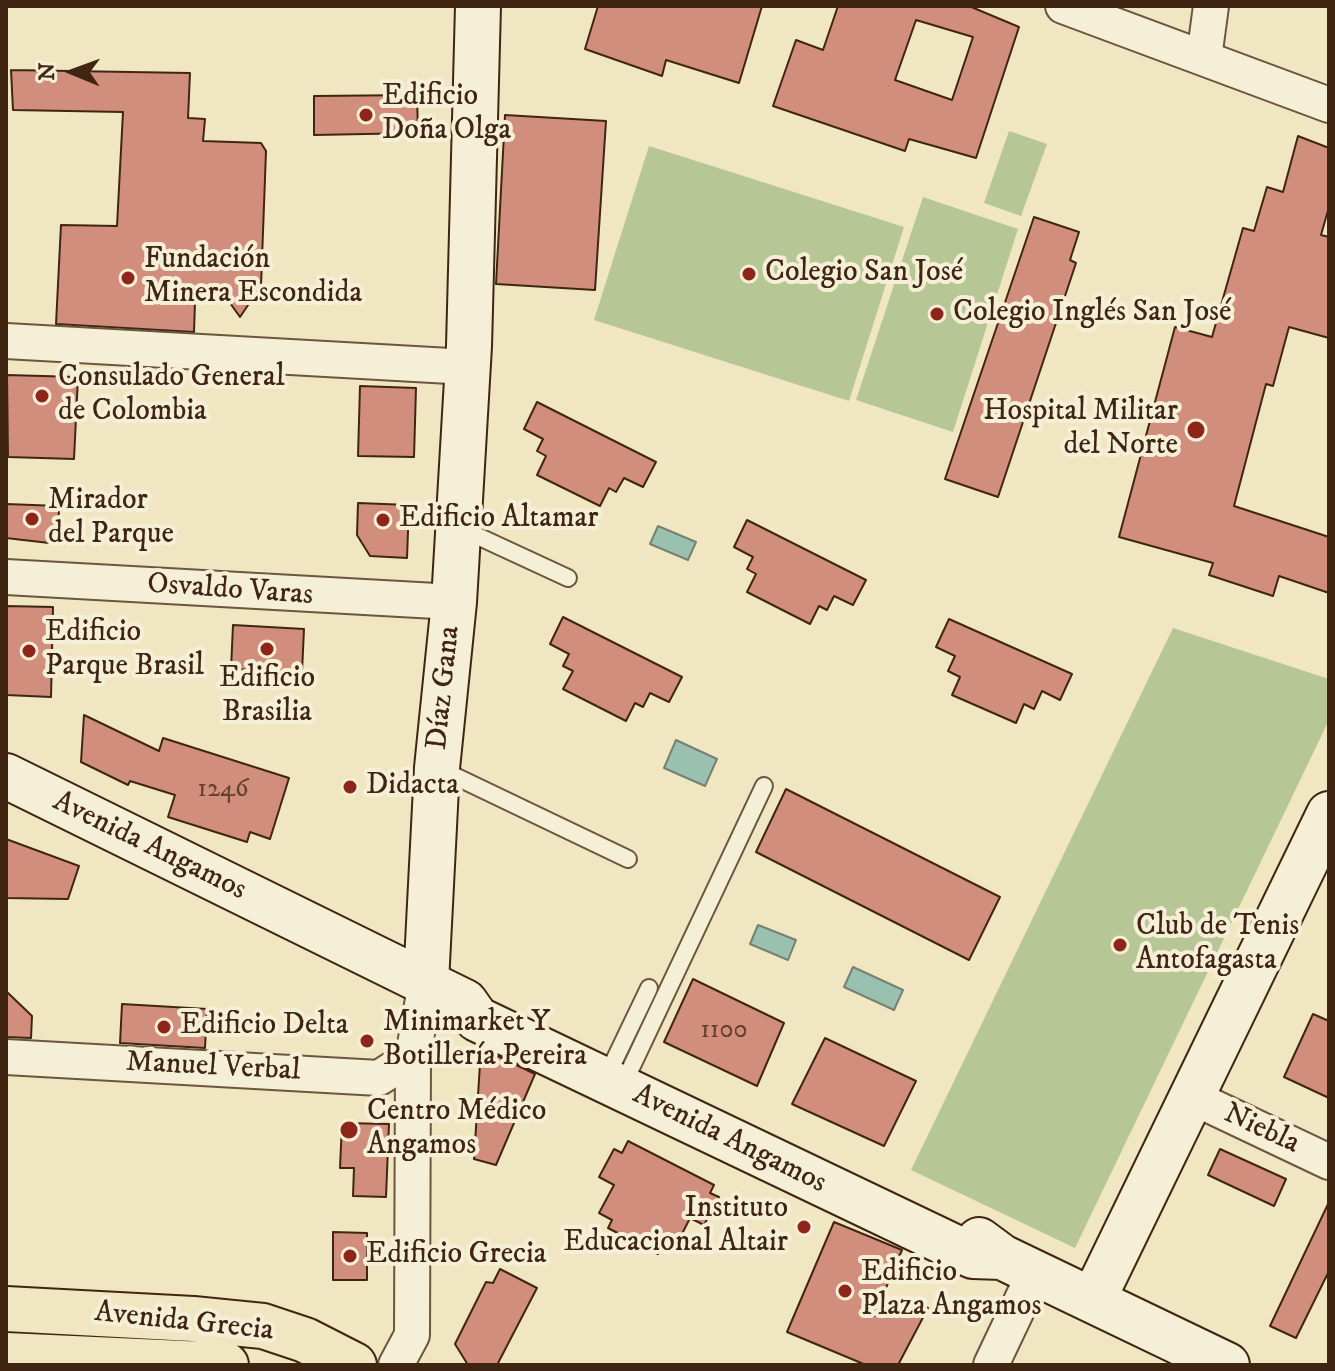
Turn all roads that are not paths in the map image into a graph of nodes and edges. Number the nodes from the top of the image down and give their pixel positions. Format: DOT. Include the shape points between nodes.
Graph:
graph roads {
  1 [pos="478,6"];
  2 [pos="1063,6"];
  3 [pos="1211,6"];
  4 [pos="1204,58"];
  5 [pos="1329,105"];
  6 [pos="6,341"];
  7 [pos="468,367"];
  8 [pos="458,527"];
  9 [pos="6,577"];
  10 [pos="568,578"];
  11 [pos="454,602"];
  12 [pos="437,768"];
  13 [pos="6,776"];
  14 [pos="764,786"];
  15 [pos="1329,814"];
  16 [pos="628,859"];
  17 [pos="426,982"];
  18 [pos="649,988"];
  19 [pos="465,1002"];
  20 [pos="413,1056"];
  21 [pos="6,1057"];
  22 [pos="622,1065"];
  23 [pos="1192,1097"];
  24 [pos="1329,1162"];
  25 [pos="1019,1265"];
  26 [pos="1093,1300"];
  27 [pos="6,1309"];
  28 [pos="6,1355"];
  29 [pos="226,1365"];
  30 [pos="354,1365"];
  31 [pos="396,1365"];
  32 [pos="991,1365"];
  33 [pos="1227,1365"];
  1 -- 7 [label="main road, Díaz Gana"];
  2 -- 4 [label="street"];
  3 -- 4 [label="street"];
  4 -- 5 [label="street"];
  6 -- 7 [label="street"];
  7 -- 8 [label="main road, Díaz Gana"];
  8 -- 10 [label="lane"];
  8 -- 11 [label="main road, Díaz Gana"];
  9 -- 11 [label="street, Osvaldo Varas"];
  11 -- 12 [label="main road, Díaz Gana"];
  12 -- 16 [label="lane"];
  12 -- 17 [label="main road, Díaz Gana"];
  13 -- 17 [label="main road, Avenida Angamos"];
  14 -- 22 [label="lane"];
  15 -- 23 [label="main road"];
  17 -- 19 [label="main road, Avenida Angamos"];
  17 -- 20 [label="street, Díaz Gana"];
  18 -- 22 [label="lane"];
  19 -- 22 [label="main road, Avenida Angamos" via="488,999"];
  19 -- 25 [label="main road, Avenida Angamos" via="477,1019 973,1256"];
  20 -- 21 [label="street, Manuel Verbal" via="379,1078"];
  20 -- 31 [label="street, Díaz Gana" via="412,1335"];
  22 -- 25 [label="main road, Avenida Angamos" via="977,1239"];
  23 -- 24 [label="street, Niebla"];
  23 -- 26 [label="main road"];
  25 -- 26 [label="main road, Avenida Angamos"];
  25 -- 32 [label="street"];
  26 -- 33 [label="main road, Avenida Angamos"];
  27 -- 30 [label="highway, Avenida Grecia" via="263,1326"];
  28 -- 29 [label="highway, Avenida Grecia"];
}
